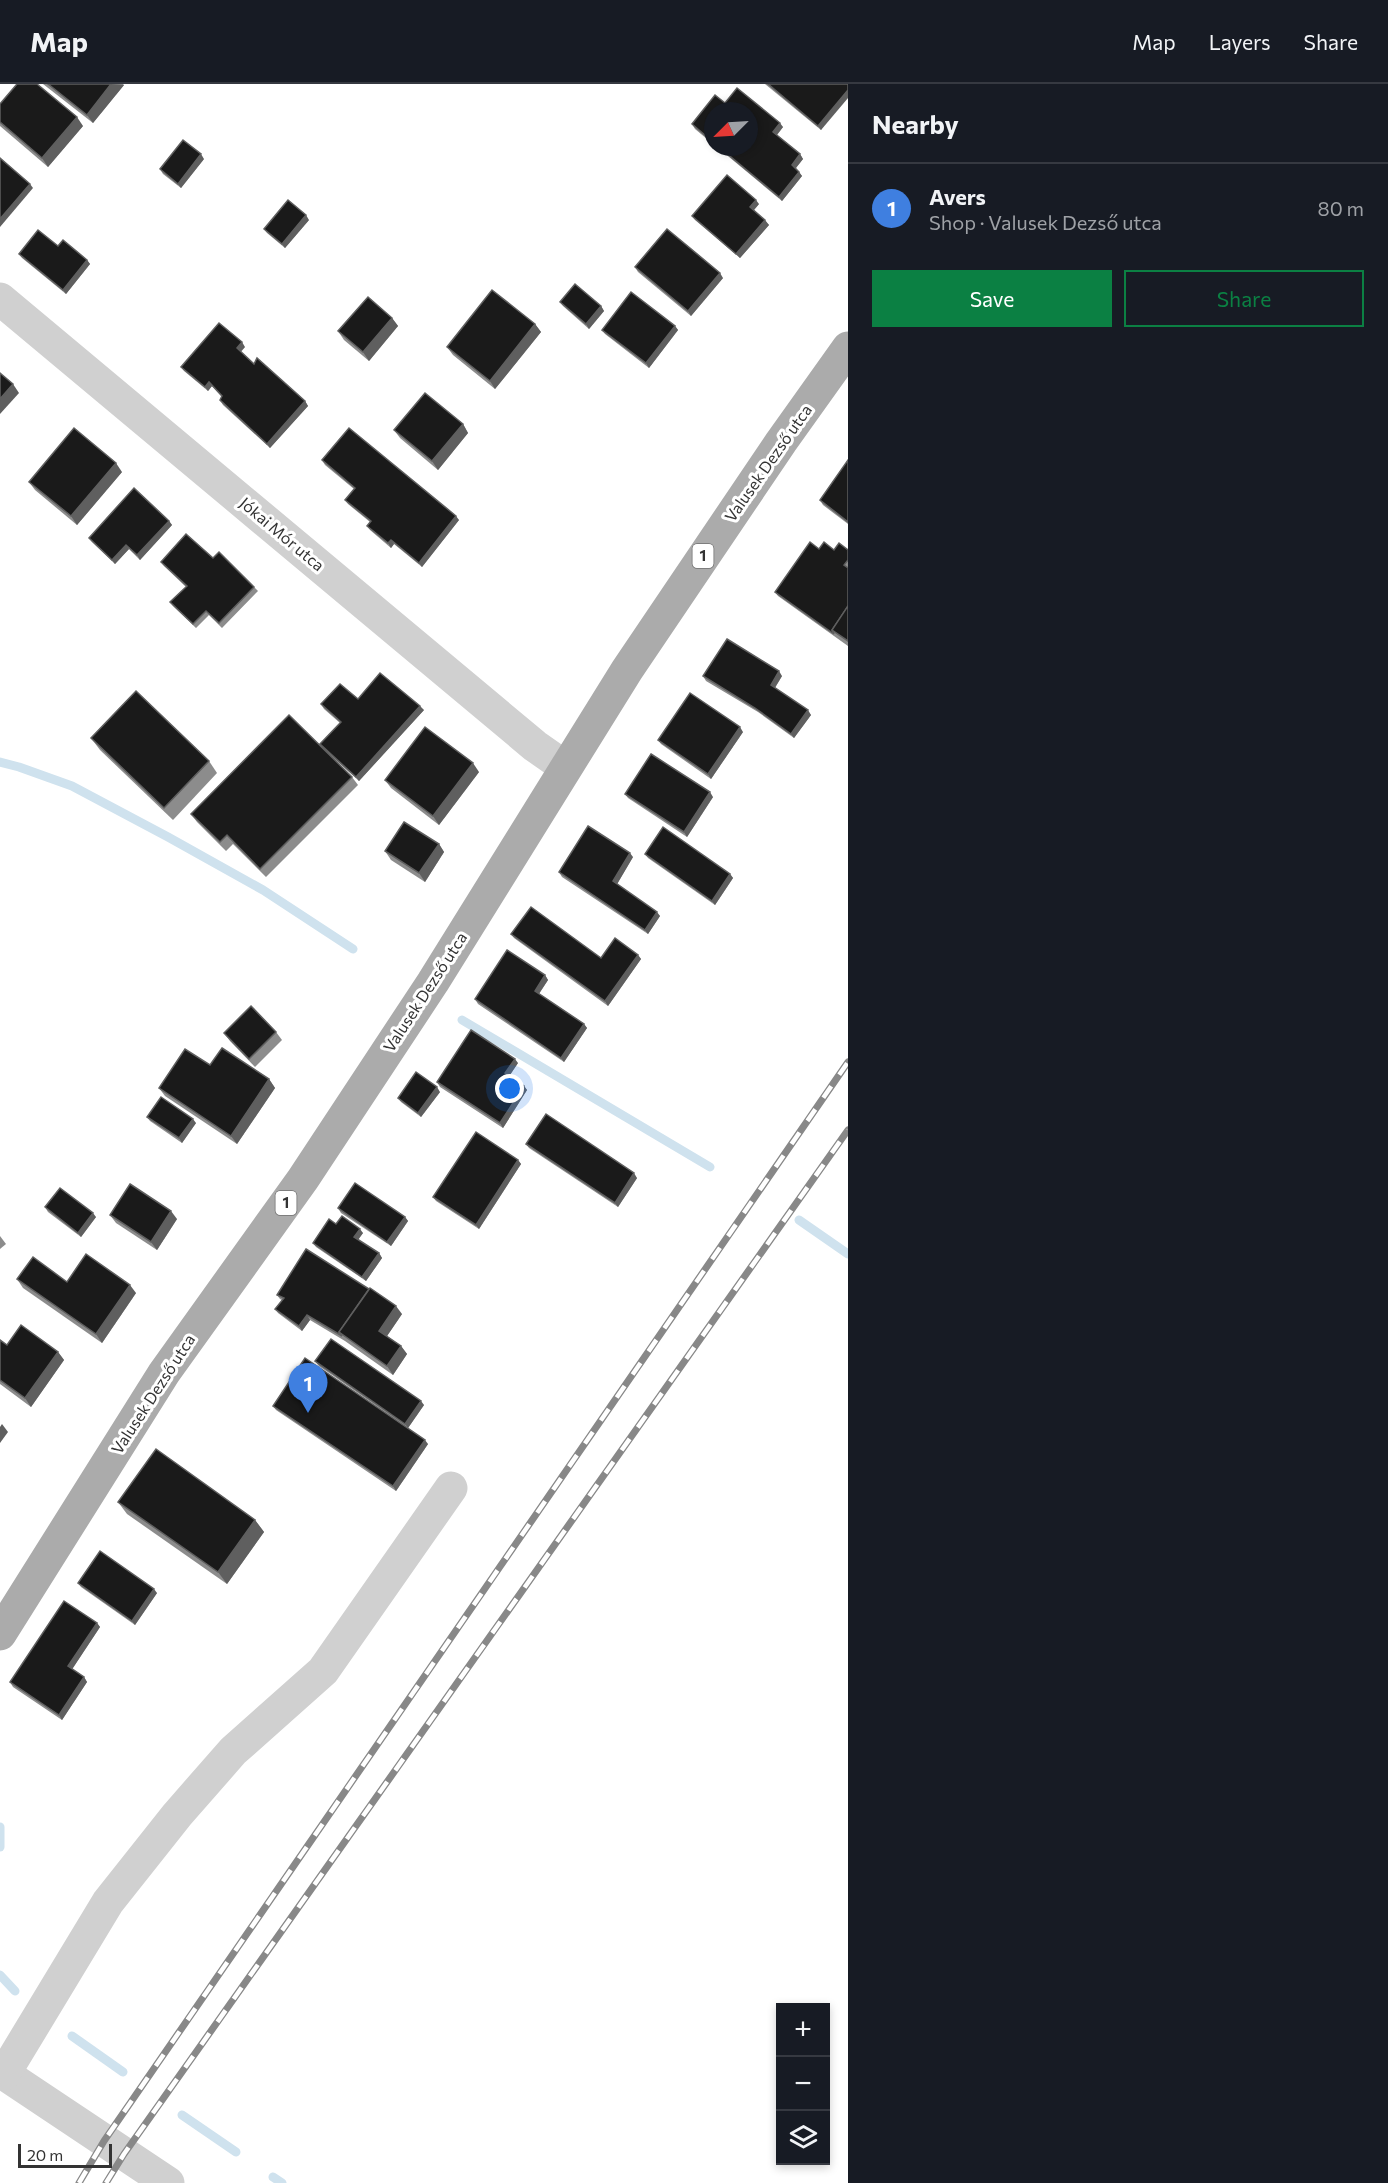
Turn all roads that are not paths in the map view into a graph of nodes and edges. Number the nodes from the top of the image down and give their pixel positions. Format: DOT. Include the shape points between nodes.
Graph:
graph roads {
  1 [pos="0,299"];
  2 [pos="848,348"];
  3 [pos="565,767"];
  4 [pos="451,1488"];
  5 [pos="0,1634"];
  6 [pos="2,2073"];
  7 [pos="168,2183"];
  1 -- 3 [label="street, Jókai Mór utca"];
  2 -- 3 [label="main road, Valusek Dezső utca / 1" via="710,546"];
  3 -- 5 [label="main road, Valusek Dezső utca / 1" via="433,982 303,1179 164,1373"];
  4 -- 6 [label="street" via="323,1671 233,1751 108,1902"];
  6 -- 7 [label="street"];
}
